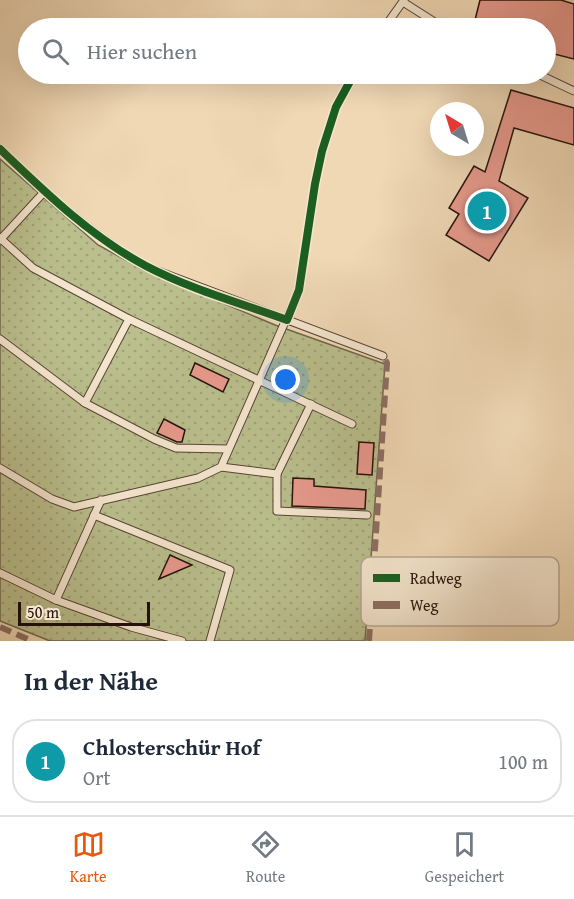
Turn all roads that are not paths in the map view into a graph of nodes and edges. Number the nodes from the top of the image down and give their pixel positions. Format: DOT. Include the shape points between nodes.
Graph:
graph roads {
  1 [pos="403,1"];
  2 [pos="391,18"];
  3 [pos="429,18"];
  4 [pos="556,82"];
  5 [pos="349,84"];
  6 [pos="574,91"];
  7 [pos="0,149"];
  8 [pos="45,191"];
  9 [pos="0,239"];
  10 [pos="129,319"];
  11 [pos="287,320"];
  12 [pos="0,339"];
  13 [pos="383,356"];
  14 [pos="259,380"];
  15 [pos="86,402"];
  16 [pos="311,404"];
  17 [pos="352,424"];
  18 [pos="228,449"];
  19 [pos="221,467"];
  20 [pos="0,468"];
  21 [pos="278,474"];
  22 [pos="101,500"];
  23 [pos="367,514"];
  24 [pos="94,515"];
  25 [pos="0,573"];
  26 [pos="56,600"];
  27 [pos="182,641"];
  28 [pos="210,641"];
  1 -- 2 [label="lane"];
  1 -- 3 [label="lane"];
  4 -- 6 [label="lane"];
  5 -- 11 [label="lane" via="336,107 322,151 299,290"];
  7 -- 8 [label="lane"];
  8 -- 9 [label="lane"];
  8 -- 11 [label="lane" via="84,225 147,267"];
  9 -- 10 [label="lane" via="33,268"];
  10 -- 14 [label="lane"];
  10 -- 15 [label="lane"];
  11 -- 13 [label="lane"];
  11 -- 14 [label="lane"];
  12 -- 15 [label="lane"];
  14 -- 16 [label="lane"];
  14 -- 18 [label="lane"];
  15 -- 18 [label="lane" via="176,448"];
  16 -- 17 [label="lane"];
  16 -- 21 [label="lane"];
  18 -- 19 [label="lane"];
  19 -- 21 [label="lane"];
  19 -- 22 [label="lane" via="198,478"];
  20 -- 22 [label="lane" via="74,507"];
  21 -- 23 [label="lane" via="277,511"];
  22 -- 24 [label="lane"];
  24 -- 26 [label="lane"];
  24 -- 28 [label="lane" via="230,570"];
  25 -- 26 [label="lane"];
  26 -- 27 [label="lane"];
}
